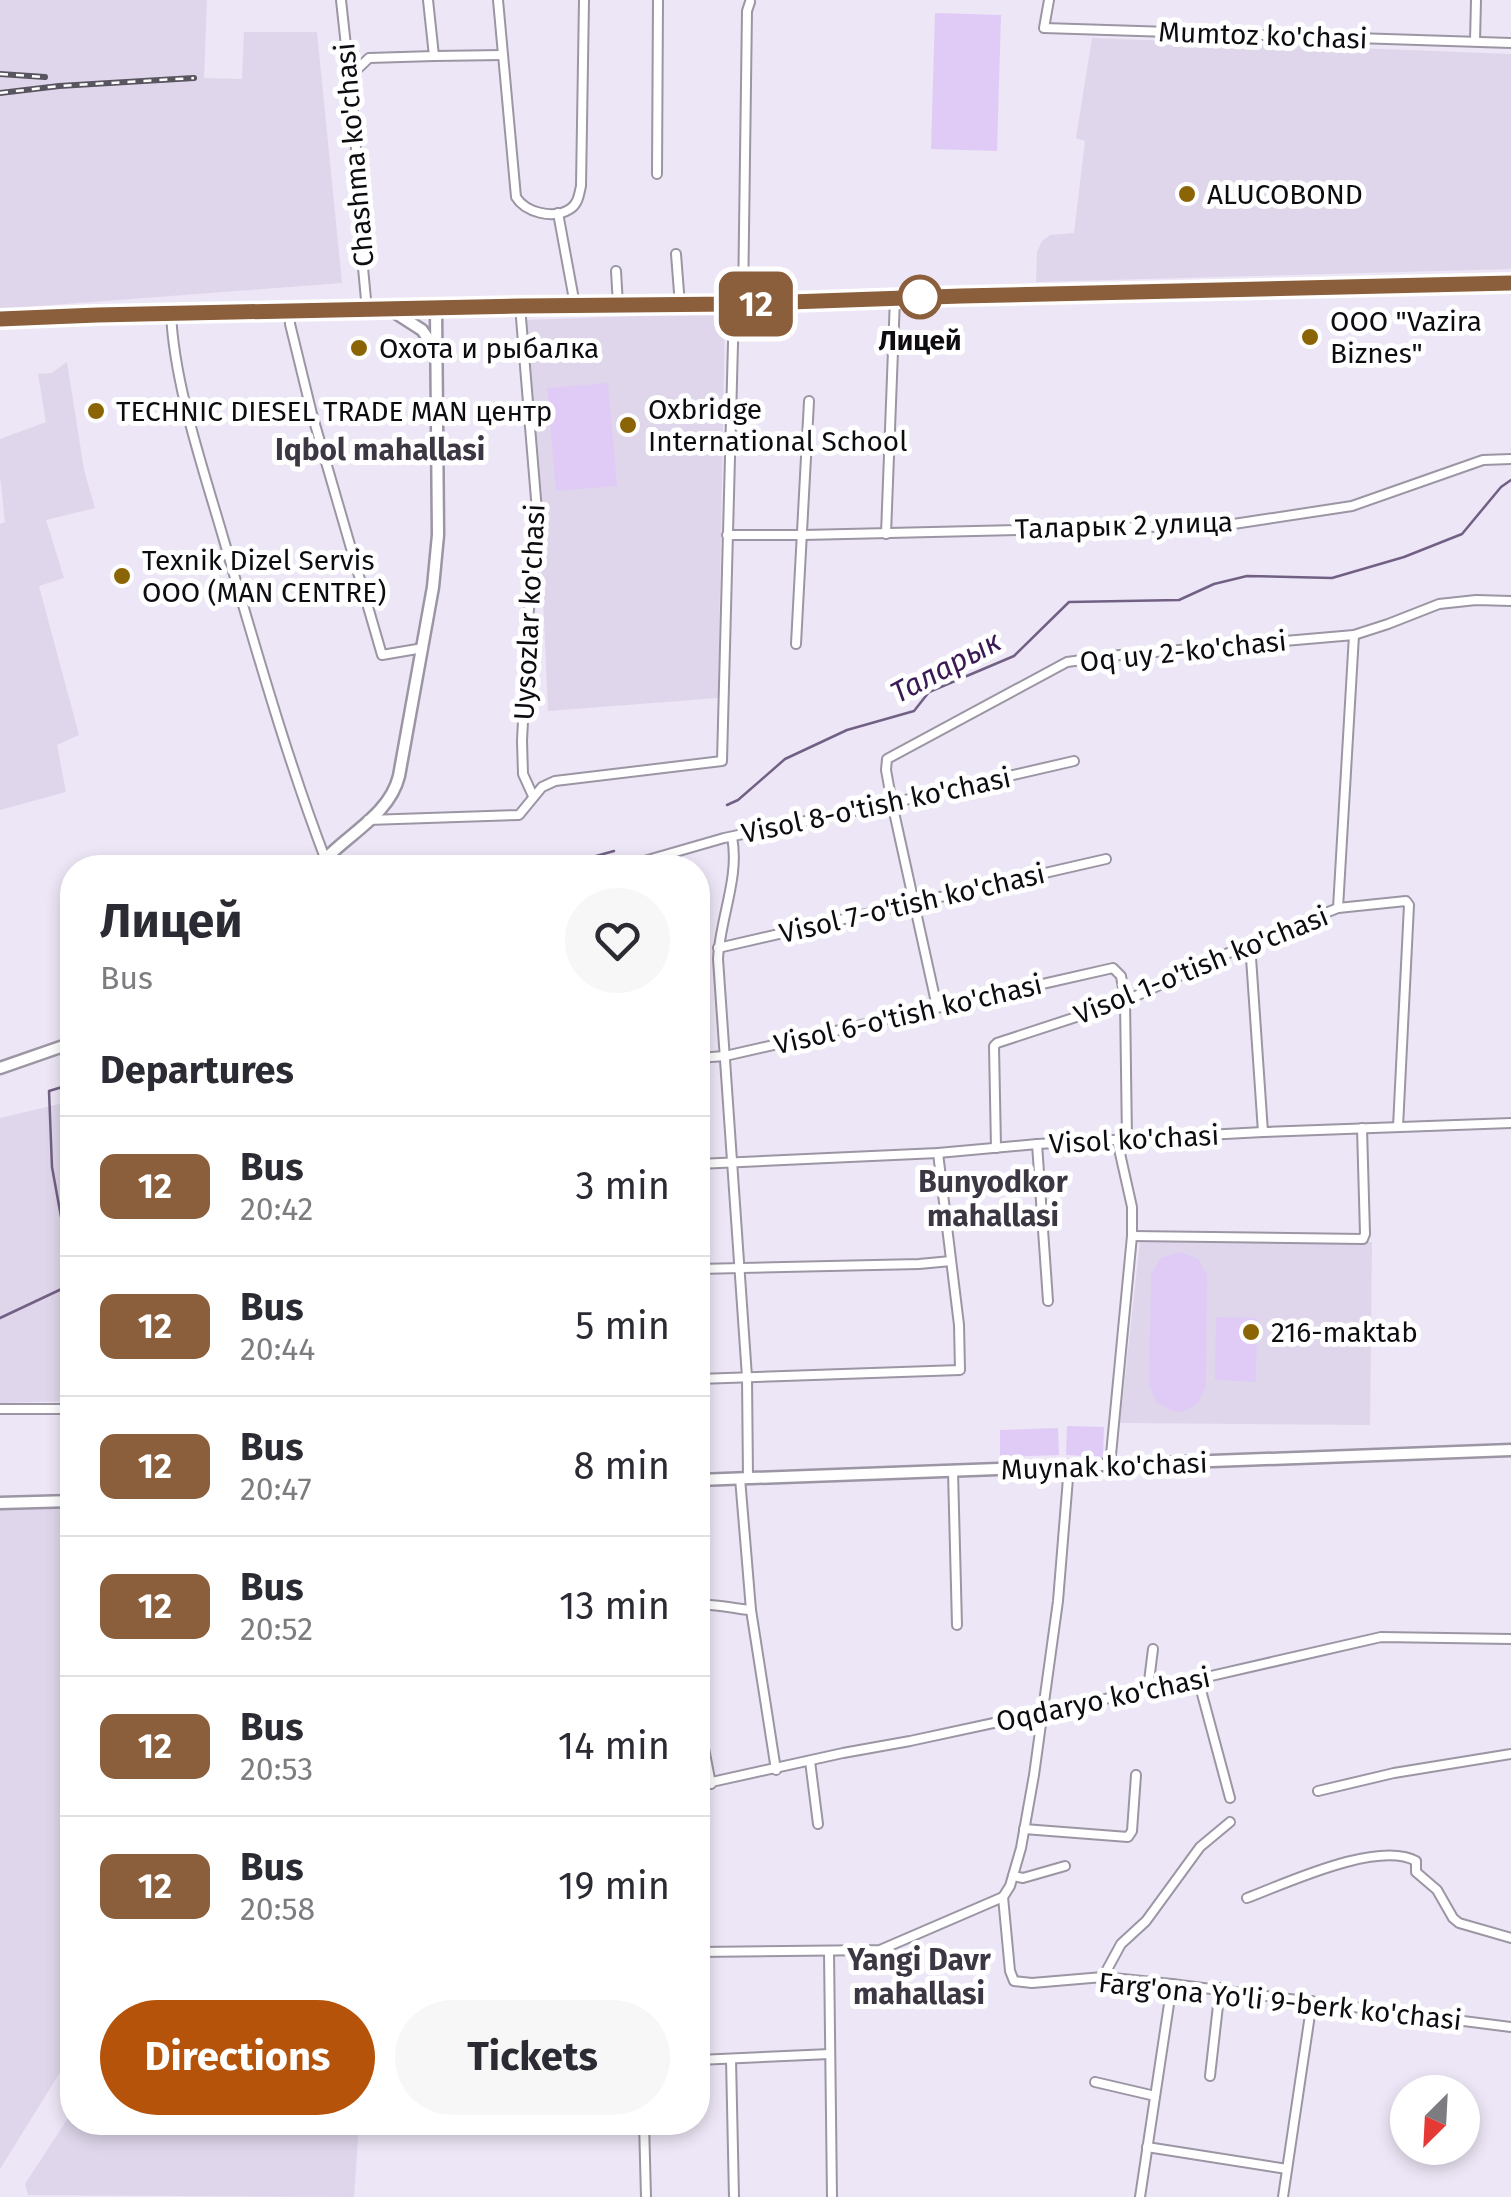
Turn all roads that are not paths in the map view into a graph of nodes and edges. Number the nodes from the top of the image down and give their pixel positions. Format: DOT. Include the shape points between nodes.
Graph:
graph roads {
  1 [pos="342,0"];
  2 [pos="428,0"];
  3 [pos="498,0"];
  4 [pos="584,0"];
  5 [pos="658,0"];
  6 [pos="1049,0"];
  7 [pos="1476,0"];
  8 [pos="750,2"];
  9 [pos="1476,41"];
  10 [pos="1511,43"];
  11 [pos="503,55"];
  12 [pos="434,56"];
  13 [pos="349,77"];
  14 [pos="656,174"];
  15 [pos="558,213"];
  16 [pos="676,254"];
  17 [pos="616,271"];
  18 [pos="1511,283"];
  19 [pos="895,298"];
  20 [pos="738,304"];
  21 [pos="618,305"];
  22 [pos="680,305"];
  23 [pos="520,306"];
  24 [pos="575,306"];
  25 [pos="436,308"];
  26 [pos="383,309"];
  27 [pos="367,310"];
  28 [pos="290,311"];
  29 [pos="171,313"];
  30 [pos="0,320"];
  31 [pos="437,353"];
  32 [pos="808,401"];
  33 [pos="1511,459"];
  34 [pos="728,534"];
  35 [pos="886,534"];
  36 [pos="803,536"];
  37 [pos="1511,602"];
  38 [pos="1354,634"];
  39 [pos="796,644"];
  40 [pos="423,648"];
  41 [pos="1074,761"];
  42 [pos="533,796"];
  43 [pos="892,803"];
  44 [pos="368,820"];
  45 [pos="732,836"];
  46 [pos="319,855"];
  47 [pos="330,855"];
  48 [pos="666,855"];
  49 [pos="1106,859"];
  50 [pos="914,903"];
  51 [pos="1338,908"];
  52 [pos="1250,943"];
  53 [pos="718,948"];
  54 [pos="1125,1001"];
  55 [pos="936,1008"];
  56 [pos="60,1047"];
  57 [pos="725,1056"];
  58 [pos="710,1057"];
  59 [pos="0,1068"];
  60 [pos="1511,1123"];
  61 [pos="1398,1127"];
  62 [pos="1362,1128"];
  63 [pos="1263,1132"];
  64 [pos="1122,1139"];
  65 [pos="1037,1144"];
  66 [pos="996,1148"];
  67 [pos="938,1153"];
  68 [pos="732,1163"];
  69 [pos="710,1164"];
  70 [pos="1132,1236"];
  71 [pos="952,1261"];
  72 [pos="741,1268"];
  73 [pos="710,1269"];
  74 [pos="1048,1301"];
  75 [pos="747,1377"];
  76 [pos="710,1379"];
  77 [pos="0,1409"];
  78 [pos="60,1409"];
  79 [pos="1511,1450"];
  80 [pos="1069,1466"];
  81 [pos="1110,1466"];
  82 [pos="953,1471"];
  83 [pos="744,1478"];
  84 [pos="710,1479"];
  85 [pos="60,1501"];
  86 [pos="0,1503"];
  87 [pos="710,1604"];
  88 [pos="751,1610"];
  89 [pos="957,1624"];
  90 [pos="1511,1639"];
  91 [pos="1153,1650"];
  92 [pos="1198,1679"];
  93 [pos="1148,1688"];
  94 [pos="1041,1712"];
  95 [pos="1511,1754"];
  96 [pos="810,1761"];
  97 [pos="776,1770"];
  98 [pos="1136,1775"];
  99 [pos="710,1779"];
  100 [pos="711,1784"];
  101 [pos="1318,1791"];
  102 [pos="1230,1798"];
  103 [pos="1230,1822"];
  104 [pos="818,1824"];
  105 [pos="1024,1829"];
  106 [pos="1065,1866"];
  107 [pos="1013,1876"];
  108 [pos="1003,1897"];
  109 [pos="1247,1898"];
  110 [pos="1511,1938"];
  111 [pos="829,1951"];
  112 [pos="710,1952"];
  113 [pos="1103,1977"];
  114 [pos="1172,1984"];
  115 [pos="1220,1988"];
  116 [pos="1312,2001"];
  117 [pos="1511,2026"];
  118 [pos="830,2054"];
  119 [pos="730,2059"];
  120 [pos="710,2060"];
  121 [pos="1210,2076"];
  122 [pos="1095,2082"];
  123 [pos="1155,2096"];
  124 [pos="644,2135"];
  125 [pos="1147,2147"];
  126 [pos="1287,2169"];
  127 [pos="646,2197"];
  128 [pos="734,2197"];
  129 [pos="832,2197"];
  130 [pos="1140,2197"];
  131 [pos="1283,2197"];
  1 -- 13 [label="street, Chashma ko'chasi"];
  2 -- 12 [label="street"];
  3 -- 11 [label="street"];
  4 -- 15 [label="street" via="580,193 571,209"];
  5 -- 14 [label="street"];
  6 -- 9 [label="street, Mumtoz ko'chasi" via="1044,28"];
  7 -- 9 [label="street"];
  8 -- 20 [label="street"];
  9 -- 10 [label="street, Mumtoz ko'chasi"];
  11 -- 12 [label="street"];
  11 -- 15 [label="street" via="516,196 529,210"];
  12 -- 13 [label="street" via="368,58"];
  13 -- 27 [label="street, Chashma ko'chasi"];
  15 -- 24 [label="street"];
  16 -- 22 [label="street"];
  17 -- 21 [label="street"];
  18 -- 19 [label="street"];
  19 -- 20 [label="street"];
  19 -- 35 [label="street"];
  20 -- 22 [label="street"];
  20 -- 34 [label="street"];
  21 -- 22 [label="street"];
  21 -- 24 [label="street"];
  23 -- 24 [label="street"];
  23 -- 25 [label="street"];
  23 -- 42 [label="street, Uysozlar ko'chasi" via="538,523 522,741 523,774"];
  25 -- 26 [label="street"];
  25 -- 31 [label="street"];
  26 -- 27 [label="street"];
  26 -- 31 [label="street" via="416,324"];
  27 -- 28 [label="street"];
  28 -- 29 [label="street"];
  28 -- 40 [label="street" via="312,414 382,655"];
  29 -- 30 [label="street"];
  29 -- 46 [label="street" via="183,390"];
  31 -- 40 [label="street" via="438,535"];
  32 -- 36 [label="street"];
  33 -- 35 [label="street, Таларык 2 улица" via="1483,460 1352,506 1226,525"];
  34 -- 36 [label="street, Таларык 2 улица"];
  34 -- 42 [label="street" via="722,761 555,781"];
  35 -- 36 [label="street, Таларык 2 улица"];
  36 -- 39 [label="street"];
  37 -- 38 [label="street, Oq uy 2-ko'chasi" via="1439,604"];
  38 -- 43 [label="street, Oq uy 2-ko'chasi" via="1067,662 887,759"];
  38 -- 51 [label="street"];
  40 -- 44 [label="street" via="397,783"];
  41 -- 43 [label="street, Visol 8-o'tish ko'chasi"];
  42 -- 44 [label="street" via="519,815"];
  43 -- 45 [label="street, Visol 8-o'tish ko'chasi"];
  43 -- 50 [label="street, Oq uy 2-ko'chasi"];
  44 -- 47 [label="street"];
  45 -- 48 [label="street, Visol 8-o'tish ko'chasi"];
  45 -- 53 [label="street" via="736,856"];
  49 -- 50 [label="street, Visol 7-o'tish ko'chasi"];
  50 -- 53 [label="street, Visol 7-o'tish ko'chasi"];
  50 -- 55 [label="street, Oq uy 2-ko'chasi"];
  51 -- 52 [label="street, Visol 1-o'tish ko'chasi"];
  51 -- 61 [label="street, Visol 1-o'tish ko'chasi" via="1410,904"];
  52 -- 54 [label="street, Visol 1-o'tish ko'chasi"];
  52 -- 63 [label="street"];
  53 -- 57 [label="street"];
  54 -- 55 [label="street, Visol 6-o'tish ko'chasi" via="1121,976 1109,967"];
  54 -- 64 [label="street"];
  54 -- 66 [label="street, Visol 1-o'tish ko'chasi" via="995,1044"];
  55 -- 57 [label="street, Visol 6-o'tish ko'chasi"];
  56 -- 59 [label="street"];
  57 -- 58 [label="street, Visol 6-o'tish ko'chasi"];
  57 -- 68 [label="street"];
  60 -- 61 [label="street, Visol ko'chasi"];
  61 -- 62 [label="street, Visol ko'chasi"];
  62 -- 63 [label="street, Visol ko'chasi"];
  62 -- 70 [label="street" via="1362,1239"];
  63 -- 64 [label="street, Visol ko'chasi"];
  64 -- 65 [label="street, Visol ko'chasi"];
  64 -- 70 [label="street"];
  65 -- 66 [label="street, Visol ko'chasi"];
  65 -- 74 [label="street"];
  66 -- 67 [label="street, Visol ko'chasi"];
  67 -- 68 [label="street, Visol ko'chasi"];
  67 -- 71 [label="street"];
  68 -- 69 [label="street, Visol ko'chasi"];
  68 -- 72 [label="street"];
  70 -- 81 [label="street"];
  71 -- 72 [label="street"];
  71 -- 75 [label="street" via="960,1370"];
  72 -- 73 [label="street"];
  72 -- 75 [label="street"];
  75 -- 76 [label="street"];
  75 -- 83 [label="street"];
  77 -- 78 [label="street"];
  79 -- 81 [label="street, Muynak ko'chasi"];
  80 -- 81 [label="street, Muynak ko'chasi"];
  80 -- 82 [label="street, Muynak ko'chasi"];
  80 -- 94 [label="street"];
  82 -- 83 [label="street, Muynak ko'chasi"];
  82 -- 89 [label="street"];
  83 -- 84 [label="street, Muynak ko'chasi"];
  83 -- 88 [label="street"];
  85 -- 86 [label="street"];
  87 -- 88 [label="street"];
  88 -- 97 [label="street"];
  90 -- 92 [label="street, Oqdaryo ko'chasi" via="1382,1637"];
  91 -- 93 [label="street"];
  92 -- 93 [label="street, Oqdaryo ko'chasi"];
  92 -- 102 [label="street"];
  93 -- 94 [label="street, Oqdaryo ko'chasi"];
  94 -- 96 [label="street, Oqdaryo ko'chasi"];
  94 -- 105 [label="street"];
  95 -- 101 [label="street"];
  96 -- 97 [label="street, Oqdaryo ko'chasi"];
  96 -- 104 [label="street"];
  97 -- 100 [label="street, Oqdaryo ko'chasi"];
  98 -- 105 [label="street" via="1128,1837"];
  99 -- 100 [label="street"];
  103 -- 113 [label="street" via="1200,1847 1121,1944"];
  105 -- 107 [label="street"];
  106 -- 107 [label="street"];
  107 -- 108 [label="street"];
  108 -- 111 [label="street" via="880,1950"];
  108 -- 113 [label="street, Farg'ona Yo'li 9-berk ko'chasi" via="1014,1981"];
  109 -- 110 [label="street" via="1342,1863 1378,1855 1411,1858 1459,1923"];
  111 -- 112 [label="street"];
  111 -- 118 [label="street"];
  113 -- 114 [label="street, Farg'ona Yo'li 9-berk ko'chasi"];
  114 -- 115 [label="street, Farg'ona Yo'li 9-berk ko'chasi"];
  114 -- 123 [label="street"];
  115 -- 116 [label="street, Farg'ona Yo'li 9-berk ko'chasi"];
  115 -- 121 [label="street"];
  116 -- 117 [label="street, Farg'ona Yo'li 9-berk ko'chasi"];
  116 -- 126 [label="street"];
  118 -- 119 [label="street"];
  118 -- 129 [label="street"];
  119 -- 120 [label="street"];
  119 -- 128 [label="street"];
  122 -- 123 [label="street"];
  123 -- 125 [label="street"];
  124 -- 127 [label="street"];
  125 -- 126 [label="street"];
  125 -- 130 [label="street"];
  126 -- 131 [label="street"];
}
